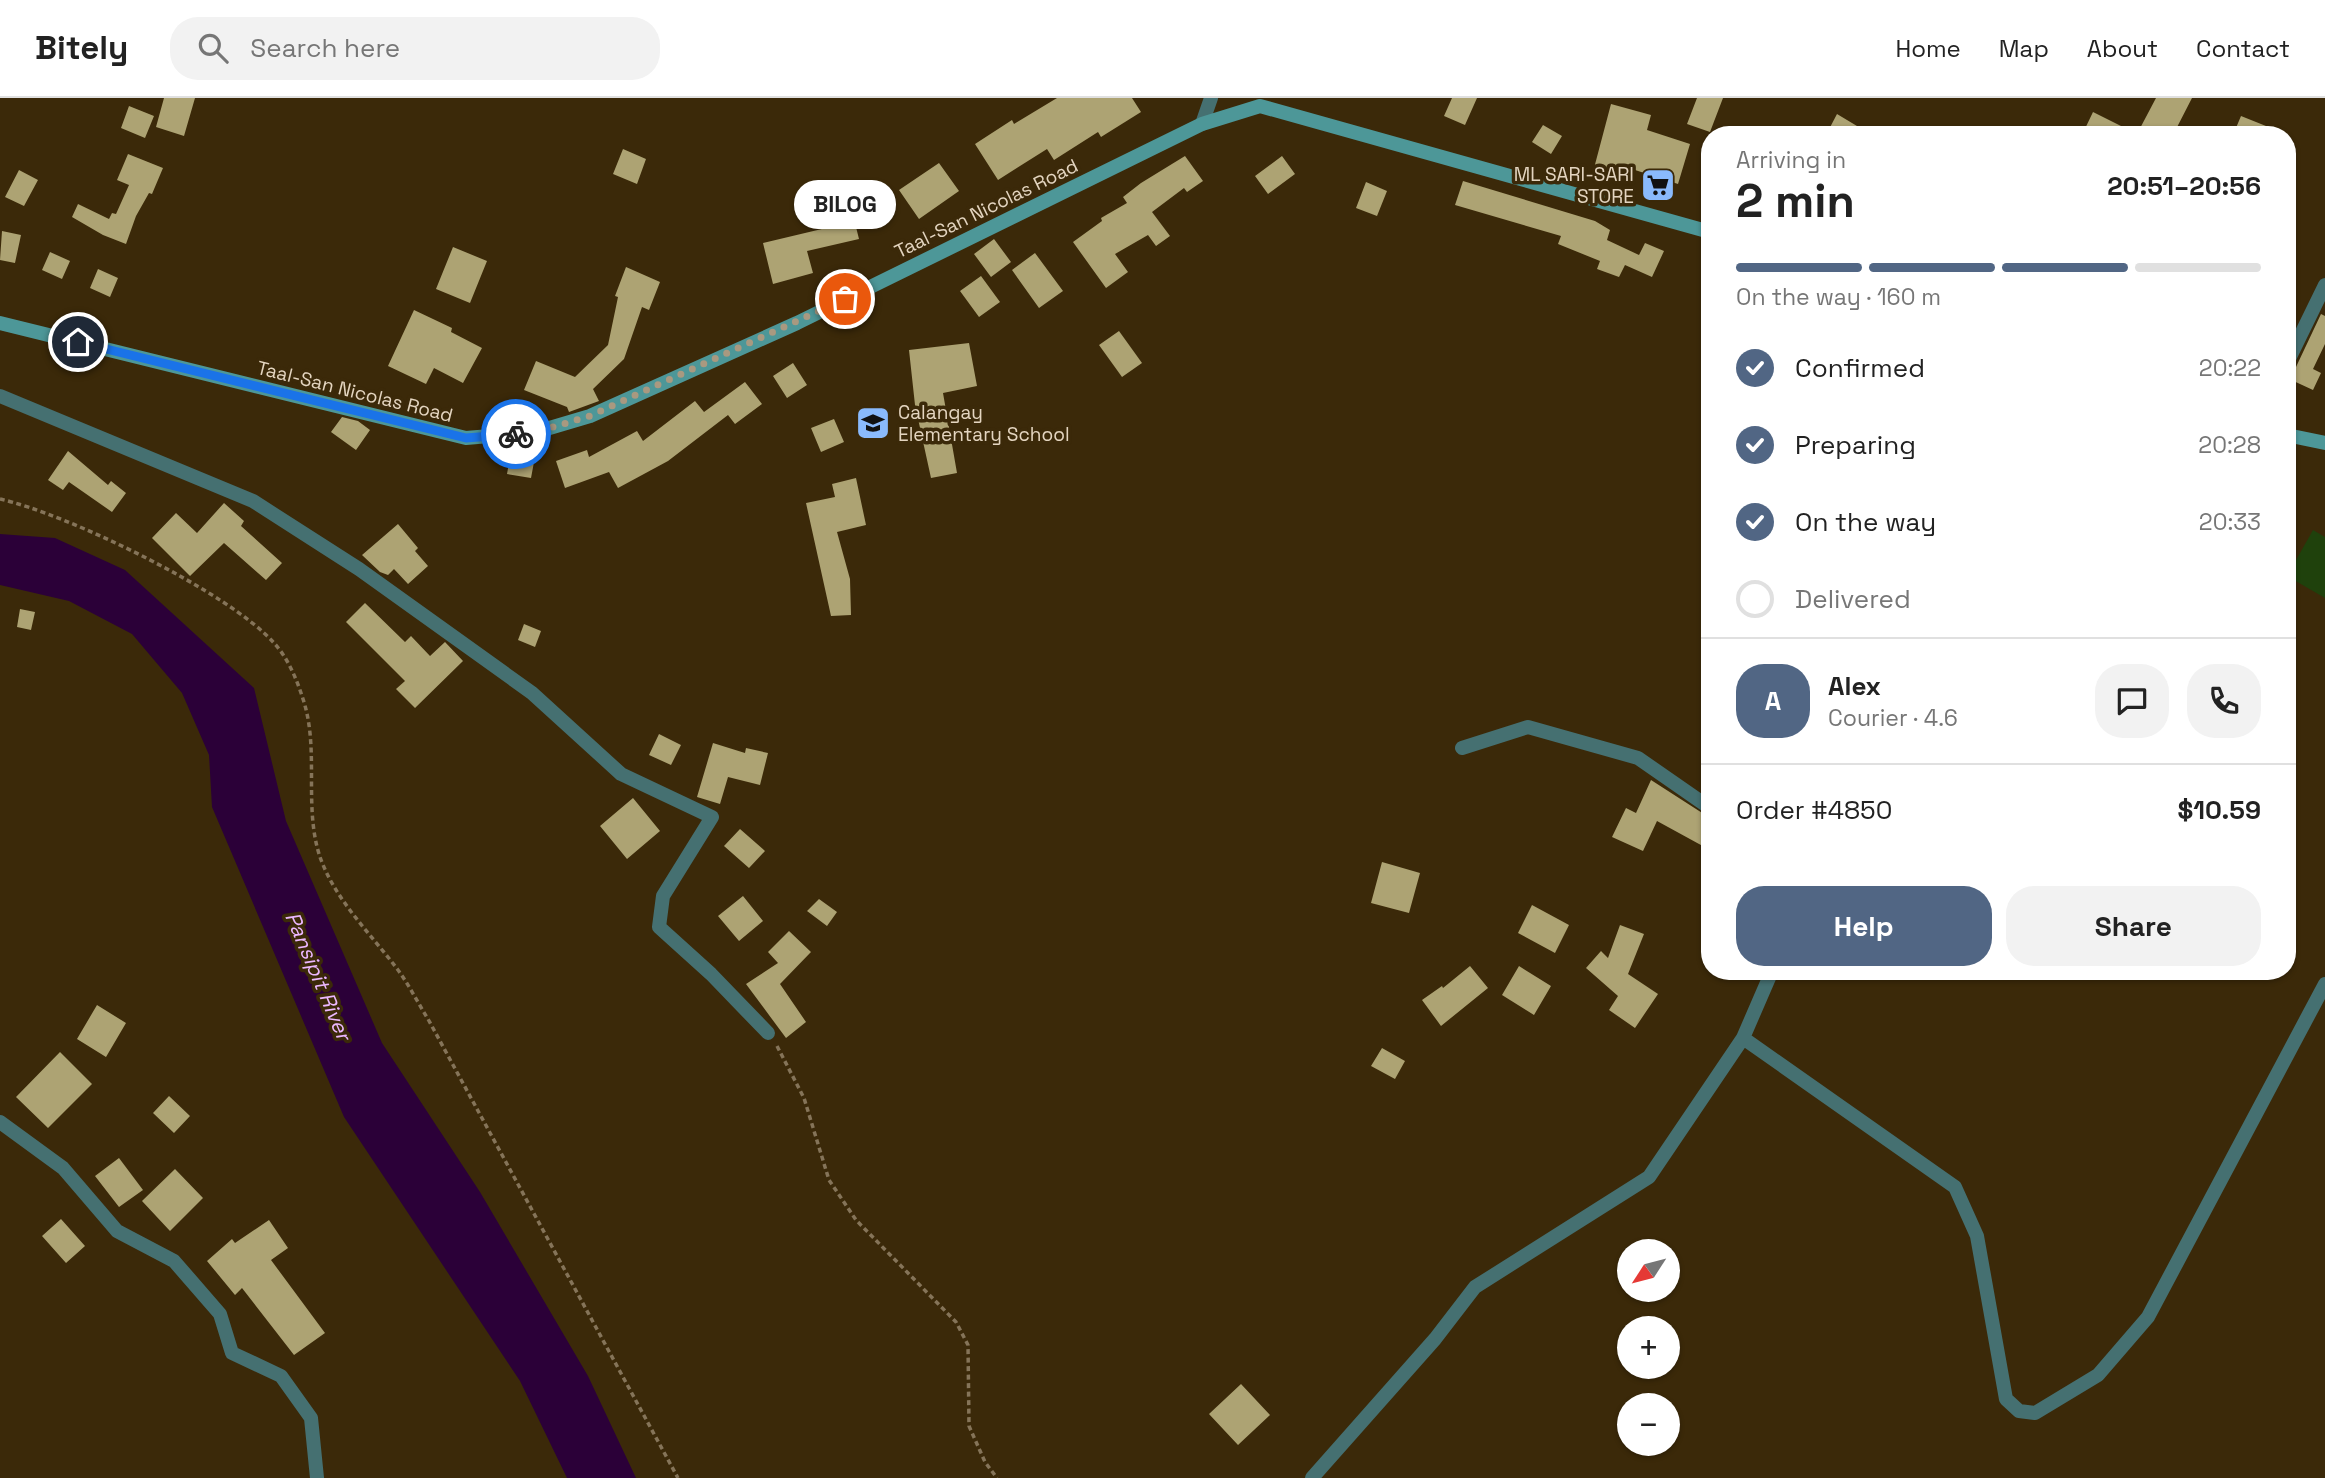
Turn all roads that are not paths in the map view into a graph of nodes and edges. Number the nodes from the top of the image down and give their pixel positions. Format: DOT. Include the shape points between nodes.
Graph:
graph roads {
  1 [pos="1211,98"];
  2 [pos="1245,98"];
  3 [pos="1260,106"];
  4 [pos="1202,124"];
  5 [pos="1701,229"];
  6 [pos="2325,285"];
  7 [pos="0,323"];
  8 [pos="2296,345"];
  9 [pos="0,396"];
  10 [pos="2296,437"];
  11 [pos="2325,443"];
  12 [pos="1462,748"];
  13 [pos="1701,802"];
  14 [pos="1768,980"];
  15 [pos="2325,984"];
  16 [pos="768,1033"];
  17 [pos="1743,1038"];
  18 [pos="0,1122"];
  19 [pos="317,1478"];
  20 [pos="1312,1478"];
  1 -- 4 [label="street"];
  2 -- 3 [label="main road"];
  3 -- 4 [label="main road, Taal-San Nicolas Road"];
  3 -- 5 [label="main road"];
  4 -- 7 [label="main road, Taal-San Nicolas Road" via="797,323 590,416 536,432 466,438"];
  6 -- 8 [label="street"];
  9 -- 16 [label="street" via="253,501 359,569 532,692 621,774 712,817 663,896 659,927"];
  10 -- 11 [label="main road"];
  12 -- 13 [label="street" via="1528,727 1638,758"];
  14 -- 17 [label="street"];
  15 -- 17 [label="street" via="2148,1317 2098,1375 2035,1413 2019,1411 2006,1399 1977,1236 1955,1187"];
  17 -- 20 [label="street" via="1649,1177 1475,1287"];
  18 -- 19 [label="street" via="63,1168 117,1231 174,1261 220,1314 232,1353 281,1376 311,1418"];
}
